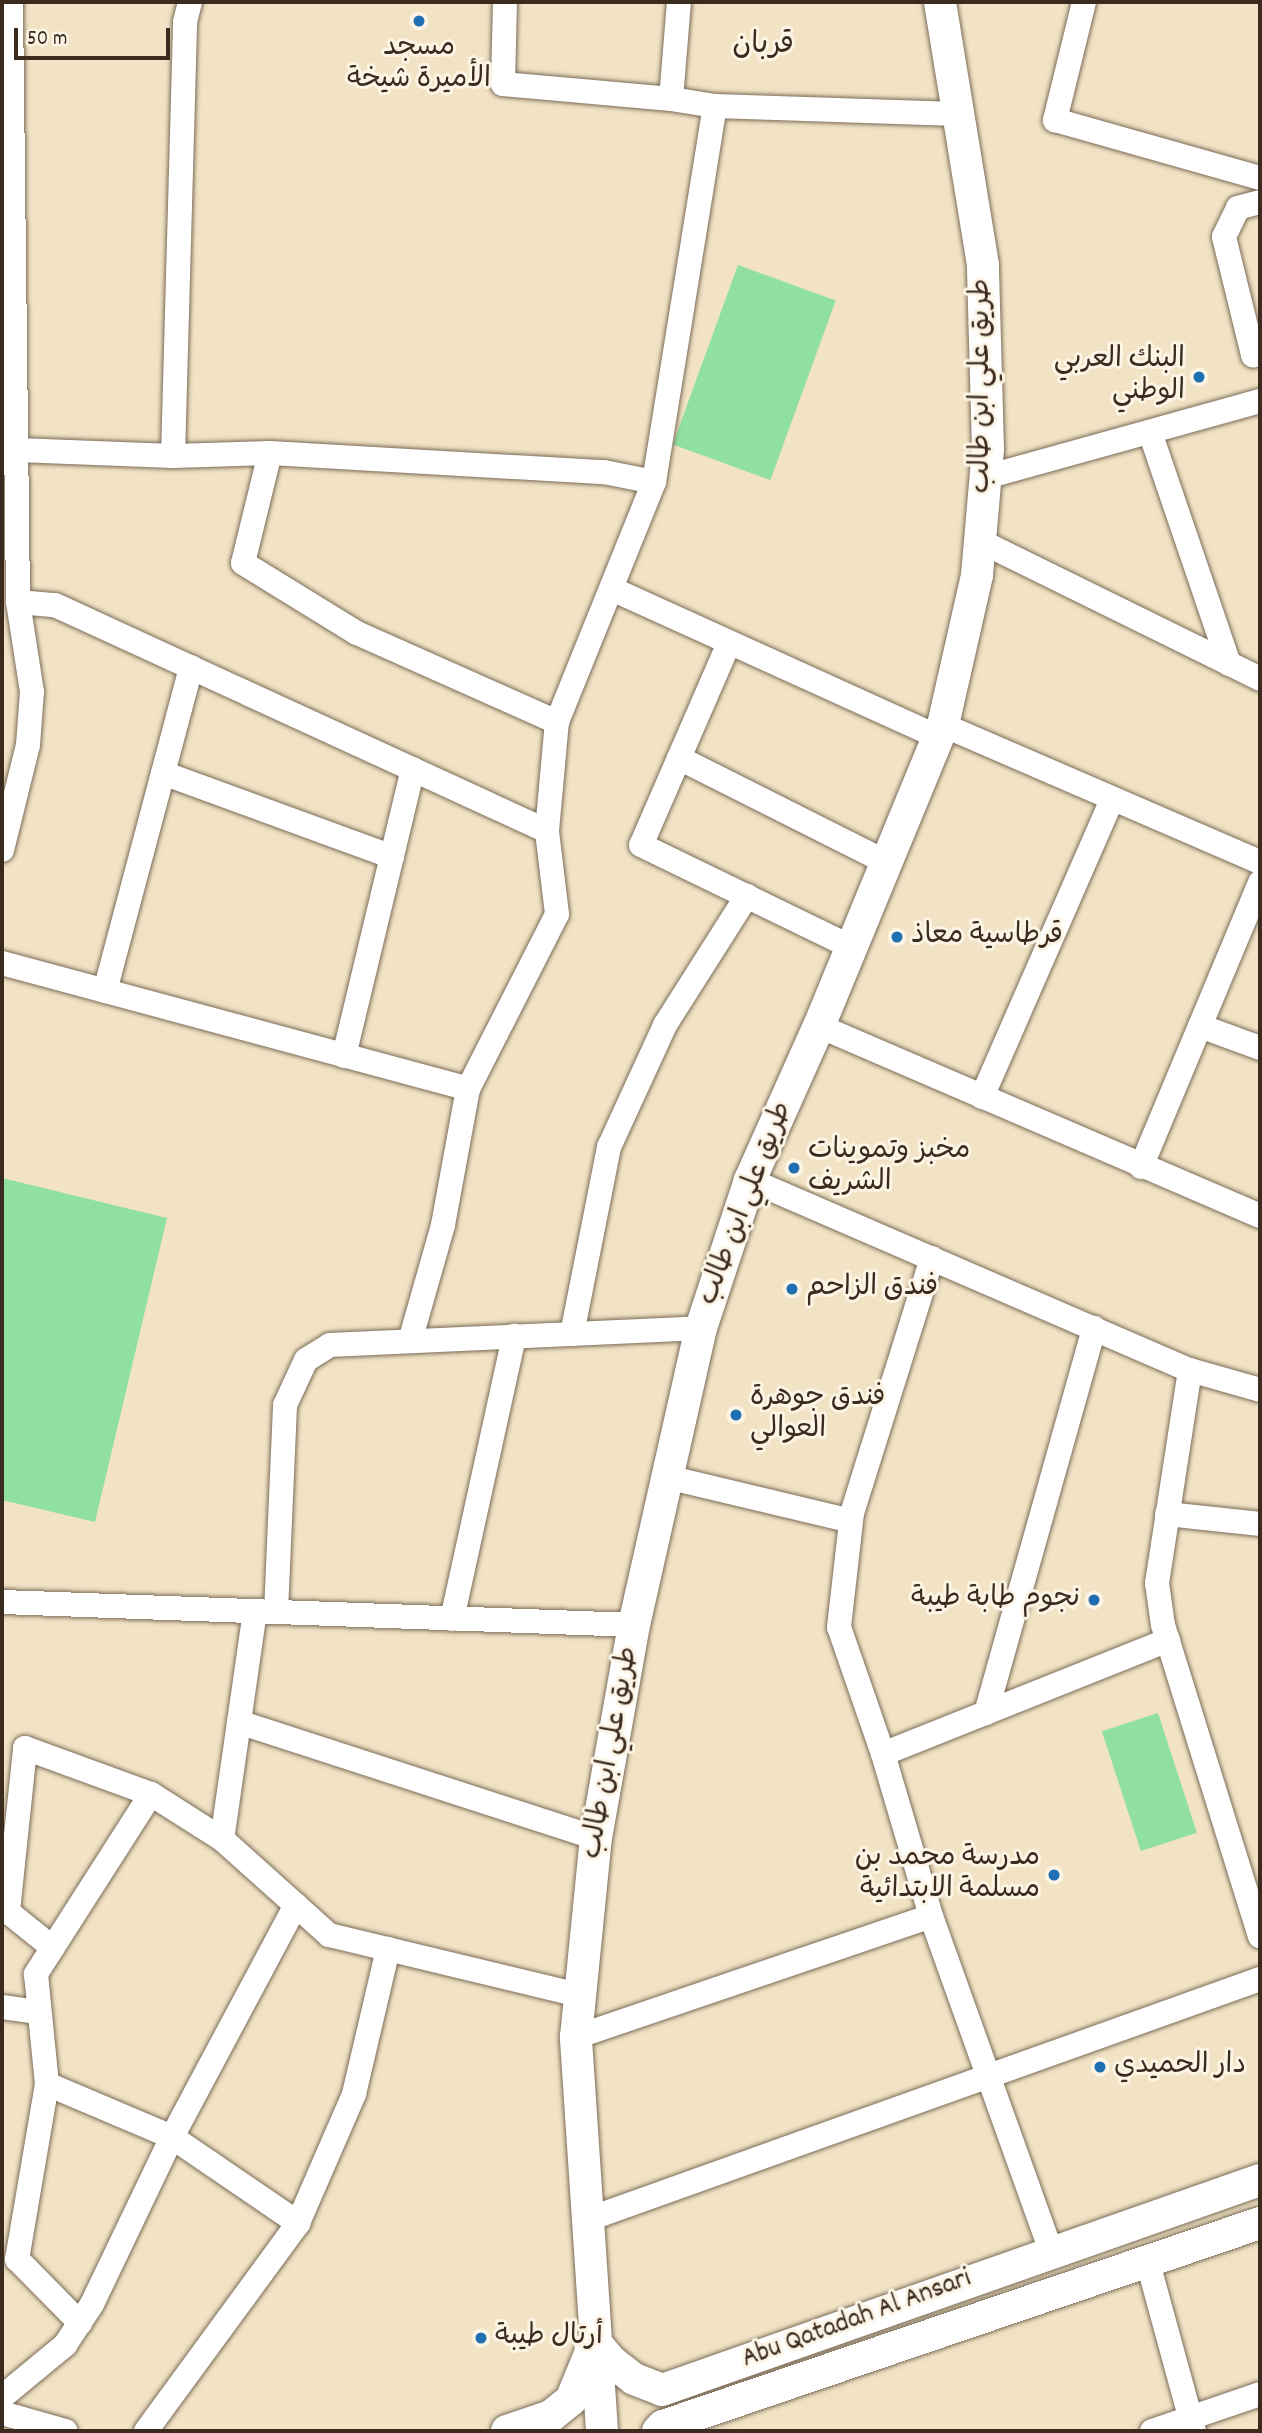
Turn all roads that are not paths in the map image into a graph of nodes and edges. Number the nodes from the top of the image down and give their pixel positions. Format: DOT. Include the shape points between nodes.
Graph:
graph roads {
  1 [pos="11,2"];
  2 [pos="190,2"];
  3 [pos="505,2"];
  4 [pos="679,2"];
  5 [pos="940,2"];
  6 [pos="1084,2"];
  7 [pos="671,99"];
  8 [pos="715,106"];
  9 [pos="957,114"];
  10 [pos="1260,178"];
  11 [pos="1260,202"];
  12 [pos="8,258"];
  13 [pos="1260,353"];
  14 [pos="9,364"];
  15 [pos="1260,401"];
  16 [pos="1150,432"];
  17 [pos="17,450"];
  18 [pos="270,453"];
  19 [pos="173,456"];
  20 [pos="986,477"];
  21 [pos="654,482"];
  22 [pos="9,491"];
  23 [pos="980,541"];
  24 [pos="612,589"];
  25 [pos="18,602"];
  26 [pos="729,643"];
  27 [pos="1228,664"];
  28 [pos="191,667"];
  29 [pos="1260,679"];
  30 [pos="557,722"];
  31 [pos="941,731"];
  32 [pos="679,758"];
  33 [pos="413,769"];
  34 [pos="163,773"];
  35 [pos="1112,799"];
  36 [pos="547,831"];
  37 [pos="2,850"];
  38 [pos="392,857"];
  39 [pos="886,862"];
  40 [pos="1260,862"];
  41 [pos="1260,882"];
  42 [pos="747,896"];
  43 [pos="852,947"];
  44 [pos="2,962"];
  45 [pos="105,991"];
  46 [pos="819,1026"];
  47 [pos="1200,1026"];
  48 [pos="1260,1048"];
  49 [pos="344,1056"];
  50 [pos="468,1089"];
  51 [pos="982,1097"];
  52 [pos="1141,1167"];
  53 [pos="750,1180"];
  54 [pos="1260,1216"];
  55 [pos="932,1258"];
  56 [pos="701,1328"];
  57 [pos="1094,1328"];
  58 [pos="572,1334"];
  59 [pos="514,1336"];
  60 [pos="410,1341"];
  61 [pos="1190,1370"];
  62 [pos="1260,1390"];
  63 [pos="667,1477"];
  64 [pos="1167,1514"];
  65 [pos="851,1521"];
  66 [pos="1260,1524"];
  67 [pos="2,1602"];
  68 [pos="265,1612"];
  69 [pos="452,1619"];
  70 [pos="634,1625"];
  71 [pos="1168,1640"];
  72 [pos="986,1713"];
  73 [pos="239,1722"];
  74 [pos="883,1754"];
  75 [pos="151,1794"];
  76 [pos="9,1826"];
  77 [pos="596,1838"];
  78 [pos="222,1839"];
  79 [pos="296,1905"];
  80 [pos="5,1909"];
  81 [pos="931,1916"];
  82 [pos="1260,1936"];
  83 [pos="53,1948"];
  84 [pos="388,1949"];
  85 [pos="1260,1979"];
  86 [pos="578,1995"];
  87 [pos="2,2007"];
  88 [pos="39,2012"];
  89 [pos="576,2037"];
  90 [pos="987,2076"];
  91 [pos="47,2084"];
  92 [pos="172,2137"];
  93 [pos="1260,2180"];
  94 [pos="589,2219"];
  95 [pos="298,2222"];
  96 [pos="1260,2222"];
  97 [pos="1051,2251"];
  98 [pos="1148,2263"];
  99 [pos="80,2323"];
  100 [pos="595,2342"];
  101 [pos="1260,2394"];
  102 [pos="2,2397"];
  103 [pos="2,2413"];
  104 [pos="1193,2425"];
  105 [pos="65,2431"];
  106 [pos="146,2431"];
  107 [pos="507,2431"];
  108 [pos="603,2431"];
  109 [pos="657,2431"];
  110 [pos="1152,2431"];
  1 -- 12 [label="street"];
  2 -- 19 [label="street" via="185,22"];
  3 -- 7 [label="street" via="503,84"];
  4 -- 7 [label="street"];
  5 -- 9 [label="main road, طريق علي ابن طالب"];
  6 -- 10 [label="street" via="1055,120"];
  7 -- 8 [label="street"];
  8 -- 9 [label="street"];
  8 -- 21 [label="street"];
  9 -- 20 [label="main road, طريق علي ابن طالب" via="983,265"];
  11 -- 13 [label="street" via="1238,208 1224,237 1254,355"];
  12 -- 14 [label="street"];
  14 -- 17 [label="street"];
  15 -- 16 [label="street"];
  16 -- 20 [label="street"];
  16 -- 27 [label="street"];
  17 -- 19 [label="street"];
  17 -- 22 [label="street"];
  18 -- 19 [label="street"];
  18 -- 21 [label="street" via="604,472"];
  18 -- 30 [label="street" via="243,563 357,633"];
  20 -- 23 [label="main road, طريق علي ابن طالب"];
  21 -- 24 [label="street"];
  22 -- 25 [label="street"];
  23 -- 27 [label="street"];
  23 -- 31 [label="main road, طريق علي ابن طالب" via="977,575"];
  24 -- 26 [label="street"];
  24 -- 30 [label="street"];
  25 -- 28 [label="street" via="55,605"];
  25 -- 37 [label="street" via="32,692 28,745"];
  26 -- 31 [label="street"];
  26 -- 32 [label="street"];
  27 -- 29 [label="street"];
  28 -- 33 [label="street"];
  28 -- 34 [label="street"];
  30 -- 36 [label="street"];
  31 -- 35 [label="street"];
  31 -- 39 [label="main road, طريق علي ابن طالب"];
  32 -- 39 [label="street"];
  32 -- 42 [label="street" via="641,845"];
  33 -- 36 [label="street"];
  33 -- 38 [label="street"];
  34 -- 38 [label="street"];
  34 -- 45 [label="street"];
  35 -- 40 [label="street"];
  35 -- 51 [label="street"];
  36 -- 50 [label="street" via="557,914"];
  38 -- 49 [label="street"];
  39 -- 43 [label="main road, طريق علي ابن طالب"];
  41 -- 47 [label="street"];
  42 -- 43 [label="street"];
  42 -- 58 [label="street" via="665,1025 609,1147"];
  43 -- 46 [label="main road, طريق علي ابن طالب"];
  44 -- 45 [label="street"];
  45 -- 49 [label="street"];
  46 -- 51 [label="street"];
  46 -- 53 [label="main road, طريق علي ابن طالب"];
  47 -- 48 [label="street"];
  47 -- 52 [label="street"];
  49 -- 50 [label="street"];
  50 -- 60 [label="street" via="443,1225"];
  51 -- 52 [label="street"];
  52 -- 54 [label="street"];
  53 -- 55 [label="street"];
  53 -- 56 [label="main road, طريق علي ابن طالب"];
  55 -- 57 [label="street"];
  55 -- 65 [label="street"];
  56 -- 58 [label="street"];
  56 -- 63 [label="main road, طريق علي ابن طالب"];
  57 -- 61 [label="street"];
  57 -- 72 [label="street"];
  58 -- 59 [label="street"];
  59 -- 60 [label="street"];
  59 -- 69 [label="street"];
  60 -- 68 [label="street" via="330,1345 306,1360 285,1405"];
  61 -- 62 [label="street"];
  61 -- 64 [label="street"];
  63 -- 65 [label="street"];
  63 -- 70 [label="main road, طريق علي ابن طالب"];
  64 -- 66 [label="street"];
  64 -- 71 [label="street" via="1157,1583"];
  65 -- 74 [label="street" via="839,1627"];
  67 -- 68 [label="street"];
  68 -- 69 [label="street"];
  68 -- 73 [label="street"];
  69 -- 70 [label="street"];
  70 -- 77 [label="main road, طريق علي ابن طالب"];
  71 -- 72 [label="street"];
  71 -- 82 [label="street"];
  72 -- 74 [label="street"];
  73 -- 77 [label="street"];
  73 -- 78 [label="street"];
  74 -- 81 [label="street"];
  75 -- 76 [label="street" via="25,1748"];
  75 -- 78 [label="street"];
  75 -- 83 [label="street"];
  76 -- 80 [label="street"];
  77 -- 86 [label="main road, طريق علي ابن طالب"];
  78 -- 79 [label="street"];
  79 -- 84 [label="street" via="328,1935"];
  79 -- 92 [label="street"];
  80 -- 83 [label="street"];
  81 -- 89 [label="street"];
  81 -- 90 [label="street"];
  83 -- 88 [label="street" via="36,1975"];
  84 -- 86 [label="street"];
  84 -- 95 [label="street" via="354,2094"];
  85 -- 90 [label="street"];
  86 -- 89 [label="main road, طريق علي ابن طالب"];
  87 -- 88 [label="street"];
  88 -- 91 [label="street"];
  89 -- 94 [label="main road, طريق علي ابن طالب"];
  90 -- 94 [label="street"];
  90 -- 97 [label="street"];
  91 -- 92 [label="street"];
  91 -- 99 [label="street" via="17,2259"];
  92 -- 95 [label="street"];
  92 -- 99 [label="street"];
  93 -- 97 [label="main road, Abu Qatadah Al Ansari"];
  94 -- 100 [label="main road, طريق علي ابن طالب"];
  95 -- 106 [label="street"];
  96 -- 98 [label="main road, Abu Qatadah Al Ansari"];
  97 -- 100 [label="main road, Abu Qatadah Al Ansari" via="662,2390 635,2379"];
  98 -- 104 [label="street"];
  98 -- 109 [label="main road, Abu Qatadah Al Ansari"];
  99 -- 102 [label="street" via="65,2345"];
  100 -- 107 [label="main road" via="571,2400 551,2416"];
  100 -- 108 [label="main road, طريق علي ابن طالب"];
  101 -- 104 [label="street"];
  103 -- 105 [label="street"];
  104 -- 110 [label="street"];
}
